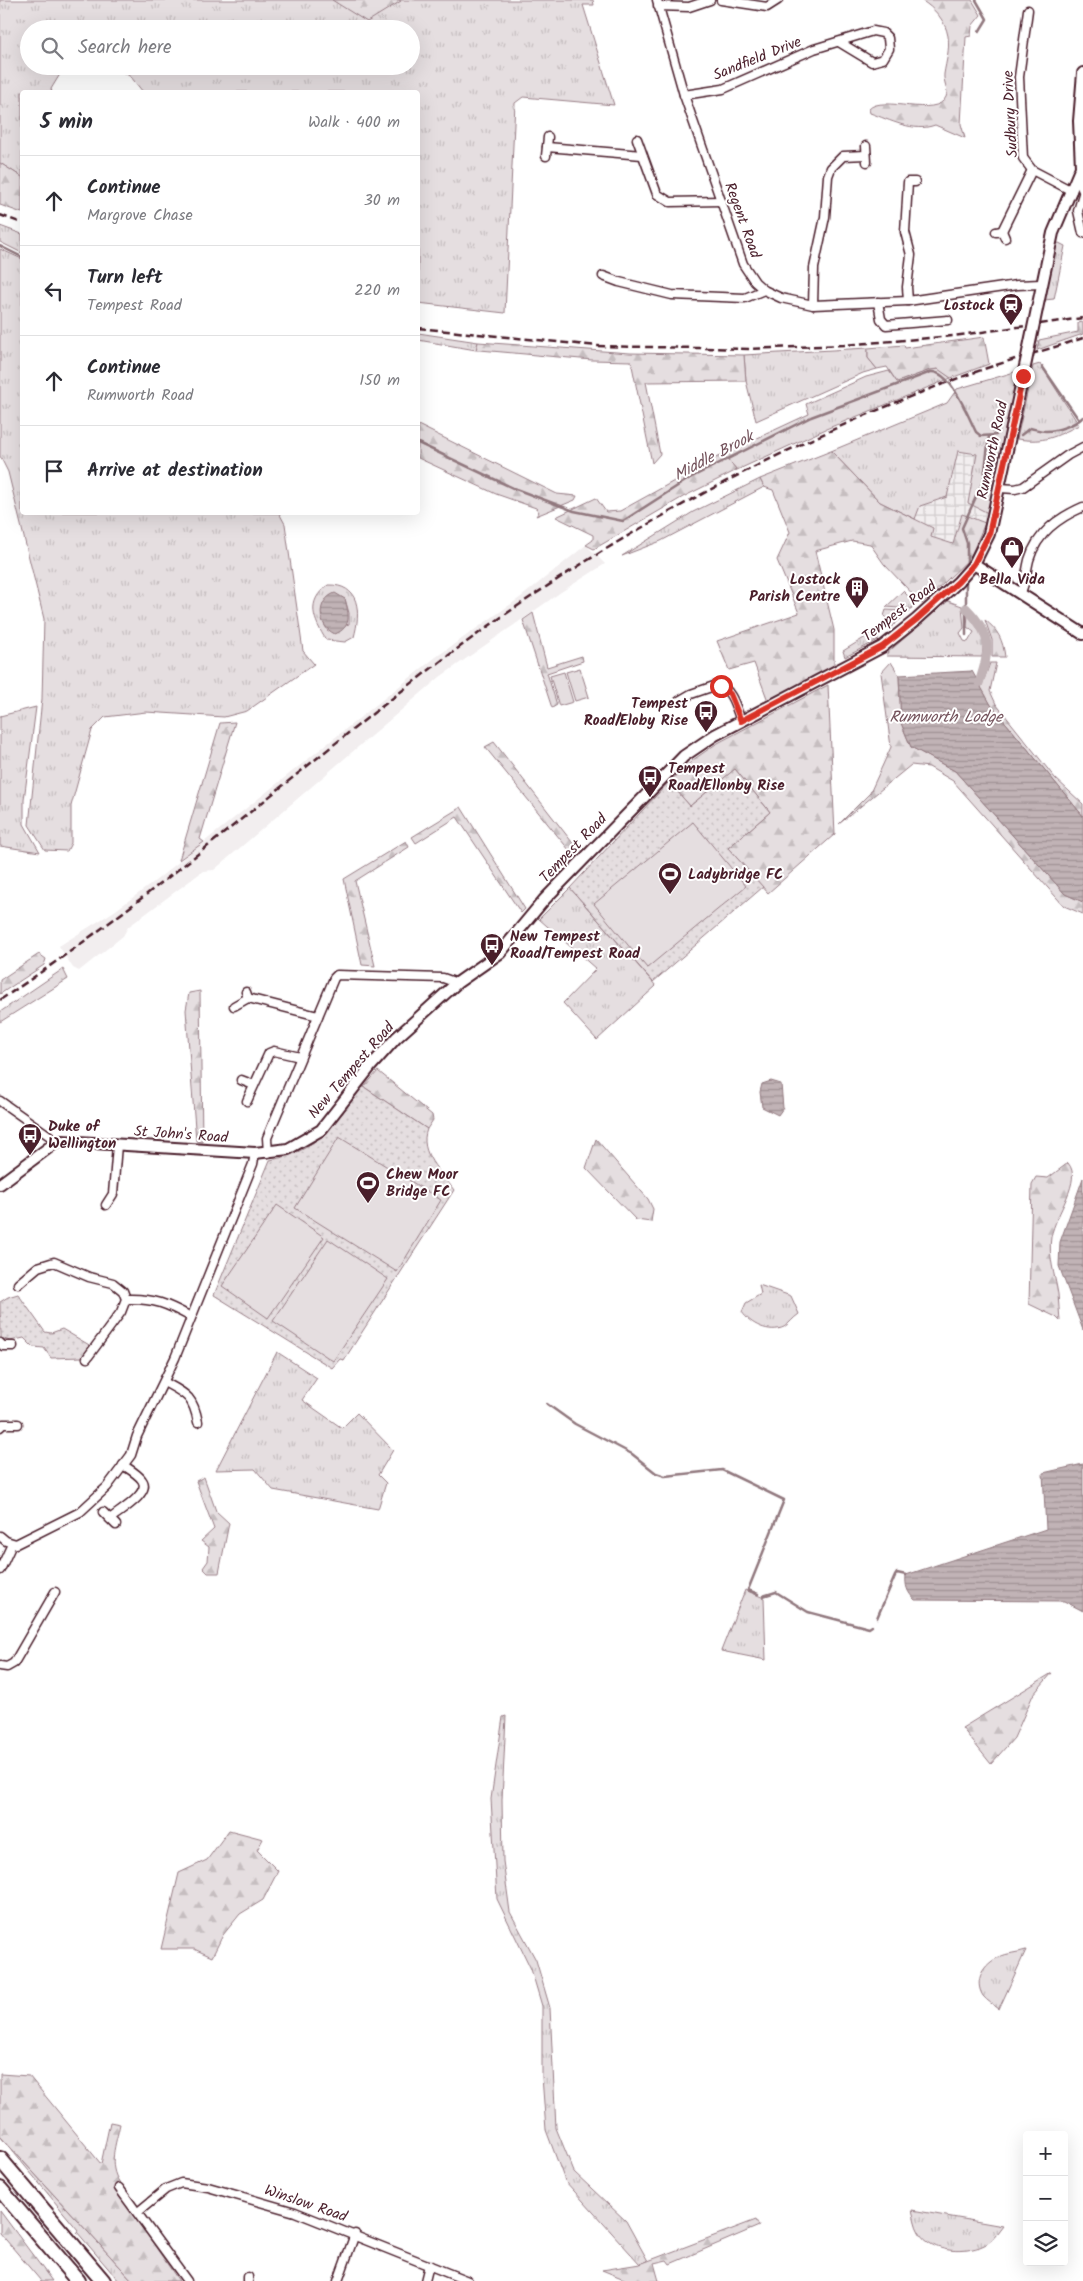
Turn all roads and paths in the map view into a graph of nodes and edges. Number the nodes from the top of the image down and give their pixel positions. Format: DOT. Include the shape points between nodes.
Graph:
graph roads {
  1 [pos="710,0"];
  2 [pos="721,0"];
  3 [pos="778,0"];
  4 [pos="658,3"];
  5 [pos="1028,10"];
  6 [pos="840,42"];
  7 [pos="1083,73"];
  8 [pos="684,96"];
  9 [pos="548,137"];
  10 [pos="636,139"];
  11 [pos="866,146"];
  12 [pos="547,147"];
  13 [pos="642,155"];
  14 [pos="546,156"];
  15 [pos="1032,170"];
  16 [pos="1077,177"];
  17 [pos="915,182"];
  18 [pos="1072,191"];
  19 [pos="1083,192"];
  20 [pos="721,201"];
  21 [pos="1001,233"];
  22 [pos="1083,233"];
  23 [pos="603,276"];
  24 [pos="1042,284"];
  25 [pos="764,290"];
  26 [pos="908,301"];
  27 [pos="878,302"];
  28 [pos="813,305"];
  29 [pos="948,320"];
  30 [pos="1083,447"];
  31 [pos="1000,488"];
  32 [pos="1083,507"];
  33 [pos="974,564"];
  34 [pos="1020,594"];
  35 [pos="1083,634"];
  36 [pos="680,701"];
  37 [pos="741,721"];
  38 [pos="457,983"];
  39 [pos="234,1006"];
  40 [pos="318,1016"];
  41 [pos="300,1057"];
  42 [pos="241,1080"];
  43 [pos="254,1085"];
  44 [pos="0,1101"];
  45 [pos="247,1101"];
  46 [pos="55,1143"];
  47 [pos="117,1145"];
  48 [pos="254,1153"];
  49 [pos="268,1153"];
  50 [pos="0,1184"];
  51 [pos="113,1194"];
  52 [pos="120,1202"];
  53 [pos="106,1205"];
  54 [pos="18,1284"];
  55 [pos="126,1299"];
  56 [pos="191,1317"];
  57 [pos="13,1346"];
  58 [pos="1,1347"];
  59 [pos="87,1358"];
  60 [pos="164,1382"];
  61 [pos="198,1422"];
  62 [pos="1,1424"];
  63 [pos="18,1424"];
  64 [pos="124,1465"];
  65 [pos="103,1512"];
  66 [pos="0,1536"];
  67 [pos="12,1544"];
  68 [pos="0,1570"];
  69 [pos="55,1592"];
  70 [pos="0,1666"];
  71 [pos="0,2160"];
  72 [pos="119,2188"];
  73 [pos="0,2190"];
  74 [pos="138,2212"];
  75 [pos="355,2234"];
  76 [pos="429,2264"];
  77 [pos="67,2281"];
  78 [pos="78,2281"];
  79 [pos="104,2281"];
  80 [pos="187,2281"];
  81 [pos="338,2281"];
  82 [pos="425,2281"];
  83 [pos="468,2281"];
  1 -- 4 [label="street" via="689,7"];
  2 -- 3 [label="street" via="767,7"];
  4 -- 8 [label="street, Regent Road"];
  5 -- 15 [label="street, Sudbury Drive" via="1019,77 1023,158"];
  6 -- 6 [label="street, Sandfield Drive" via="878,31 888,38 889,49 883,58 872,62"];
  6 -- 8 [label="street, Sandfield Drive" via="814,49 722,89"];
  7 -- 16 [label="street, Rumworth Road" via="1081,167"];
  8 -- 20 [label="street, Regent Road"];
  9 -- 12 [label="street"];
  10 -- 13 [label="street"];
  11 -- 28 [label="street" via="867,158 843,156 828,176 823,230 814,268"];
  12 -- 13 [label="street"];
  12 -- 14 [label="street"];
  13 -- 20 [label="street" via="657,194 663,199 670,202"];
  15 -- 18 [label="street, Sudbury Drive"];
  15 -- 21 [label="street"];
  16 -- 18 [label="street, Rumworth Road"];
  16 -- 19 [label="street"];
  17 -- 26 [label="street" via="908,182 904,232 911,255"];
  18 -- 24 [label="street, Rumworth Road" via="1053,233"];
  19 -- 22 [label="street" via="1078,211"];
  20 -- 25 [label="street, Regent Road" via="744,264 754,282"];
  23 -- 25 [label="street" via="672,295 745,298"];
  24 -- 26 [label="street, Regent Road"];
  24 -- 31 [label="street, Rumworth Road, bridge"];
  25 -- 28 [label="street, Regent Road" via="781,298"];
  26 -- 27 [label="street, Regent Road"];
  27 -- 28 [label="street, Regent Road"];
  27 -- 29 [label="street" via="881,319 886,326"];
  30 -- 31 [label="street" via="1023,487"];
  31 -- 33 [label="street, Rumworth Road" via="989,534"];
  32 -- 34 [label="street" via="1069,513 1042,534 1034,546 1026,583"];
  33 -- 34 [label="street"];
  33 -- 37 [label="street, Tempest Road" via="916,620 882,647"];
  34 -- 35 [label="street"];
  36 -- 37 [label="street" via="691,694 721,686 730,694"];
  37 -- 38 [label="street, Tempest Road" via="697,746 670,768 544,900 500,953"];
  38 -- 40 [label="street" via="444,978 343,974 334,978"];
  38 -- 49 [label="street, New Tempest Road" via="396,1038 320,1130 302,1143"];
  39 -- 40 [label="street" via="247,995"];
  40 -- 41 [label="street"];
  41 -- 43 [label="street" via="274,1051 269,1053"];
  41 -- 49 [label="street" via="267,1138"];
  42 -- 43 [label="street"];
  43 -- 45 [label="street"];
  44 -- 46 [label="street"];
  46 -- 47 [label="street, St John's Road"];
  46 -- 50 [label="street"];
  47 -- 48 [label="street, St John's Road"];
  47 -- 51 [label="street"];
  48 -- 49 [label="street, New Tempest Road"];
  48 -- 56 [label="street" via="253,1164"];
  51 -- 52 [label="street"];
  51 -- 53 [label="street"];
  54 -- 55 [label="street" via="38,1267 54,1262 113,1283 123,1291"];
  55 -- 56 [label="street" via="158,1301"];
  55 -- 59 [label="street" via="121,1312"];
  56 -- 60 [label="street"];
  57 -- 58 [label="street"];
  60 -- 61 [label="street" via="198,1405"];
  60 -- 64 [label="street"];
  62 -- 63 [label="street"];
  64 -- 65 [label="street" via="143,1480 141,1493 113,1522"];
  64 -- 67 [label="street" via="95,1500 80,1512"];
  66 -- 67 [label="street"];
  67 -- 68 [label="street"];
  69 -- 70 [label="street" via="14,1663"];
  71 -- 79 [label="highway"];
  72 -- 74 [label="street"];
  73 -- 77 [label="highway"];
  73 -- 78 [label="highway"];
  74 -- 75 [label="street, Winslow Road" via="166,2189 193,2184 295,2212"];
  74 -- 80 [label="street"];
  75 -- 76 [label="street, Winslow Road"];
  75 -- 81 [label="street"];
  76 -- 82 [label="street"];
  76 -- 83 [label="street, Winslow Road"];
}
